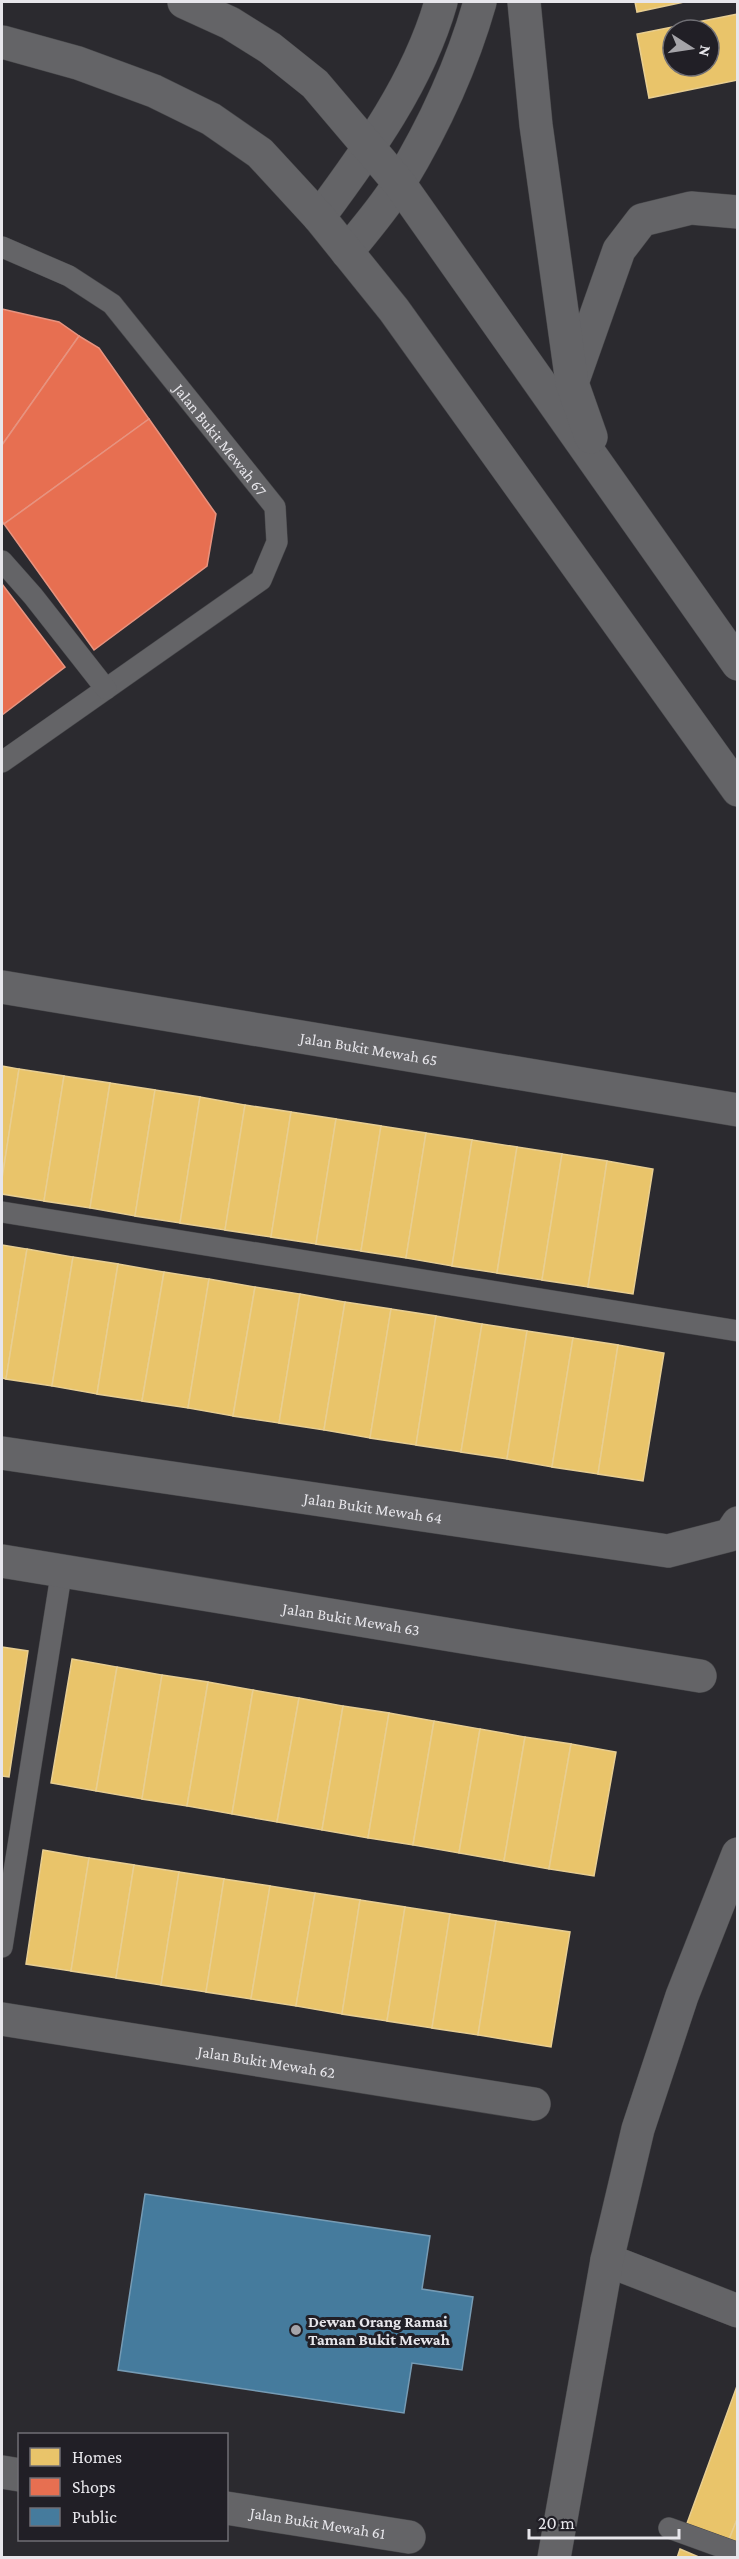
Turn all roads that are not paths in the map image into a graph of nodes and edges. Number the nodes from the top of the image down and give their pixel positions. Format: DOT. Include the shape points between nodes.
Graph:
graph roads {
  1 [pos="184,2"];
  2 [pos="441,2"];
  3 [pos="480,2"];
  4 [pos="524,2"];
  5 [pos="2,42"];
  6 [pos="370,148"];
  7 [pos="399,183"];
  8 [pos="738,212"];
  9 [pos="319,217"];
  10 [pos="2,247"];
  11 [pos="347,252"];
  12 [pos="572,383"];
  13 [pos="604,475"];
  14 [pos="2,561"];
  15 [pos="738,664"];
  16 [pos="106,689"];
  17 [pos="2,762"];
  18 [pos="738,790"];
  19 [pos="2,987"];
  20 [pos="738,1110"];
  21 [pos="2,1212"];
  22 [pos="738,1331"];
  23 [pos="2,1453"];
  24 [pos="738,1523"];
  25 [pos="2,1561"];
  26 [pos="62,1569"];
  27 [pos="700,1676"];
  28 [pos="738,1854"];
  29 [pos="2,1947"];
  30 [pos="2,2019"];
  31 [pos="534,2104"];
  32 [pos="607,2260"];
  33 [pos="738,2311"];
  34 [pos="2,2472"];
  35 [pos="18,2475"];
  36 [pos="228,2508"];
  37 [pos="669,2528"];
  38 [pos="409,2537"];
  39 [pos="738,2553"];
  40 [pos="554,2558"];
  1 -- 6 [label="street" via="230,23 279,55 315,84"];
  2 -- 6 [label="street" via="411,76"];
  3 -- 7 [label="street" via="449,91"];
  4 -- 12 [label="street" via="536,125"];
  5 -- 9 [label="street" via="78,63 154,91 211,118 260,153"];
  6 -- 7 [label="street"];
  6 -- 9 [label="street"];
  7 -- 11 [label="street"];
  7 -- 13 [label="street"];
  8 -- 12 [label="street" via="691,208 642,220 619,250"];
  9 -- 11 [label="street"];
  10 -- 16 [label="lane, Jalan Bukit Mewah 67" via="69,276 112,304 275,507 277,542 261,580"];
  11 -- 18 [label="street" via="394,310"];
  12 -- 13 [label="street"];
  13 -- 15 [label="street"];
  14 -- 16 [label="lane"];
  16 -- 17 [label="lane, Jalan Bukit Mewah 67"];
  19 -- 20 [label="street, Jalan Bukit Mewah 65"];
  21 -- 22 [label="lane"];
  23 -- 24 [label="street, Jalan Bukit Mewah 64" via="669,1551 730,1535"];
  25 -- 26 [label="street, Jalan Bukit Mewah 63"];
  26 -- 27 [label="street, Jalan Bukit Mewah 63"];
  26 -- 29 [label="lane"];
  28 -- 32 [label="street" via="682,1996 638,2129"];
  30 -- 31 [label="street, Jalan Bukit Mewah 62"];
  32 -- 33 [label="street"];
  32 -- 40 [label="street"];
  34 -- 35 [label="street"];
  36 -- 38 [label="street, Jalan Bukit Mewah 61"];
  37 -- 39 [label="lane"];
}
